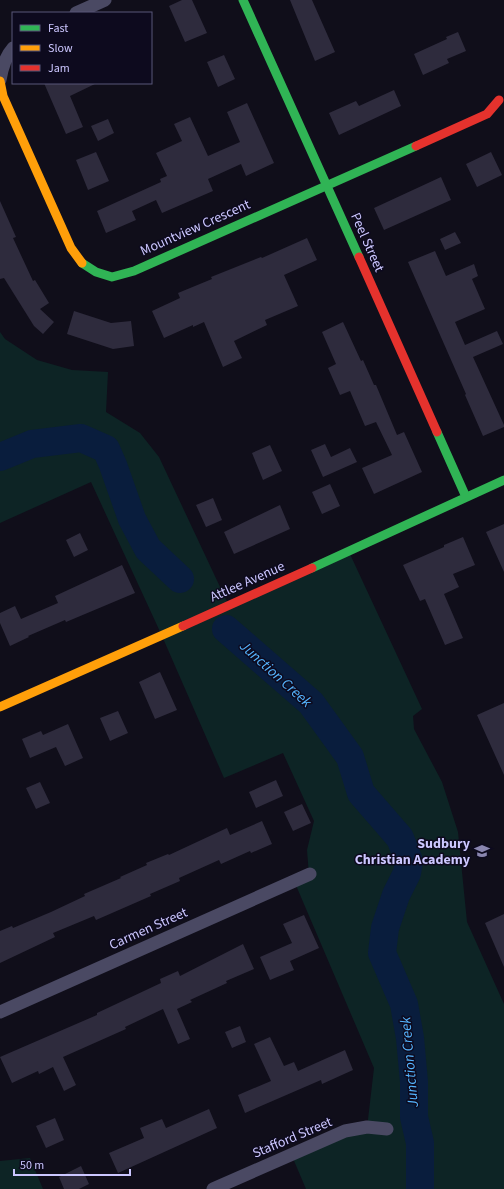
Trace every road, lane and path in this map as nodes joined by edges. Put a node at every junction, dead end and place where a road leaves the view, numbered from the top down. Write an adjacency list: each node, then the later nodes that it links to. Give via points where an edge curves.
1 (105, 0): 3 (street)
2 (244, 0): 7 (street, Peel Street)
3 (78, 12)
4 (12, 49): 5 (street, Mountview Crescent, via 3,66)
5 (0, 81): 7 (street, Mountview Crescent, via 4,96 71,248 82,263 96,272 112,276 134,271)
6 (499, 100): 7 (street, Mountview Crescent, via 487,114)
7 (328, 186): 9 (street, Peel Street)
8 (504, 480): 9 (street, Attlee Avenue)
9 (466, 497): 10 (street, Attlee Avenue)
10 (0, 707)
11 (310, 874): 12 (street, Carmen Street)
12 (0, 1012)
13 (386, 1129): 14 (street, Stafford Street, via 367,1127 345,1131)
14 (213, 1189)

